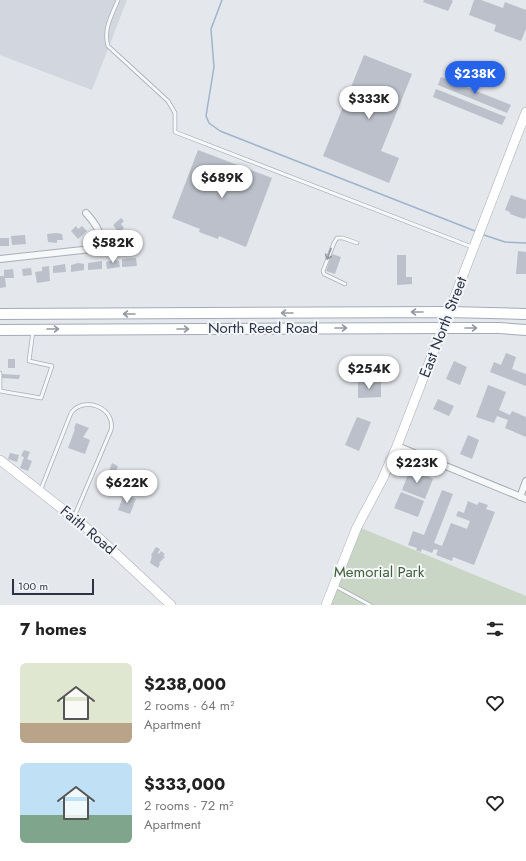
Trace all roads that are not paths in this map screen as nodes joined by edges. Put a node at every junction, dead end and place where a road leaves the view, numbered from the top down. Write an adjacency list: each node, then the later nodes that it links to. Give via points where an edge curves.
1 (118, 0): 5 (lane, via 107,28 108,46 168,101 175,112 175,132)
2 (526, 112): 5 (street, East North Street)
3 (86, 214): 6 (street, via 96,224 107,247)
4 (357, 243): 7 (lane, one-way to 7, via 337,238 323,271 327,277)
5 (474, 248): 8 (street, East North Street)
6 (0, 259)
7 (345, 284)
8 (449, 312): 9 (main road, North Reed Road, one-way to 9); 10 (main road, North Reed Road); 11 (street, East North Street)
9 (0, 314)
10 (526, 314)
11 (443, 328): 13 (main road, North Reed Road, one-way to 11); 14 (main road, North Reed Road, one-way to 14); 16 (street, East North Street)
12 (0, 330): 13 (main road, North Reed Road)
13 (33, 330): 15 (lane, via 29,362 52,366 41,398 0,391)
14 (526, 330)
15 (0, 373)
16 (397, 446): 20 (street); 22 (street, East North Street, via 357,527)
17 (0, 460): 19 (street, Faith Road)
18 (526, 481): 20 (street)
19 (41, 491): 21 (street, Faith Road); 21 (lane, via 75,408 91,405 106,413 111,421 111,430)
20 (523, 498)
21 (74, 517): 23 (street, Faith Road)
22 (333, 585): 24 (street, East North Street); 25 (lane)
23 (171, 605)
24 (326, 605)
25 (370, 605)

